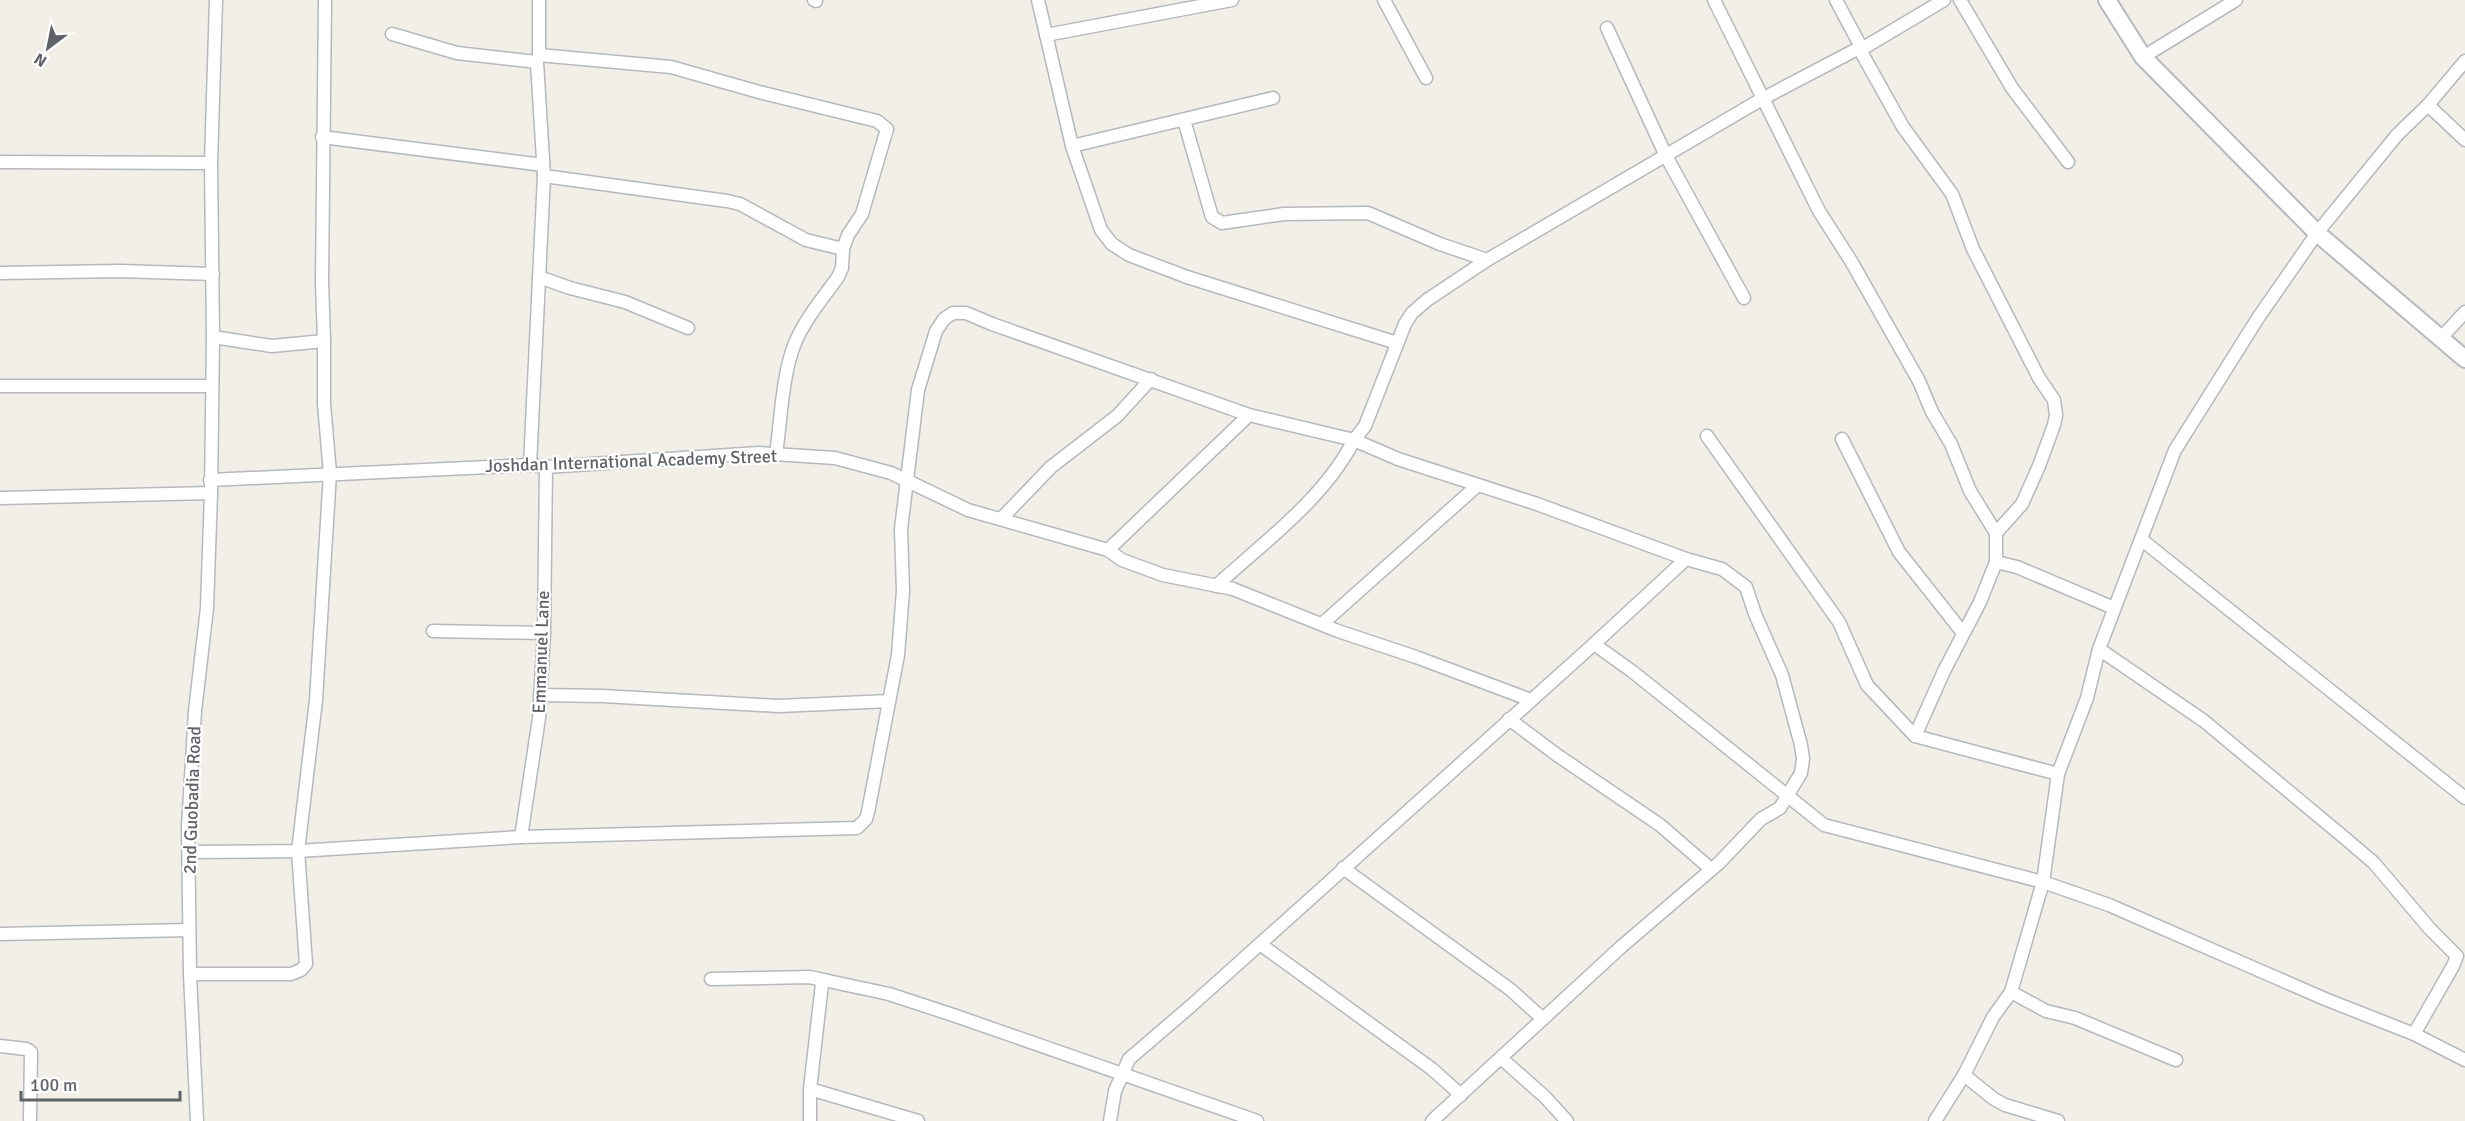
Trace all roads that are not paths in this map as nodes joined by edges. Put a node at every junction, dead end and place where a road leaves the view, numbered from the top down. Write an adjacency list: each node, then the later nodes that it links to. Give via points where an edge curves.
1 (216, 0): 31 (street, 2nd Guobadia Road)
2 (325, 0): 25 (street)
3 (539, 0): 18 (street)
4 (1038, 0): 15 (street)
5 (1232, 0): 15 (street)
6 (1384, 0): 20 (street)
7 (1714, 0): 22 (street)
8 (1836, 0): 16 (street)
9 (1944, 0): 16 (street)
10 (1960, 0): 30 (street, via 2012,88)
11 (2107, 0): 17 (street)
12 (2236, 0): 17 (street)
13 (1607, 28): 28 (street)
14 (392, 34): 18 (street, via 457,53)
15 (1046, 35): 27 (street)
16 (1860, 48): 22 (street); 64 (street, via 1903,127 1952,194 1973,249 2054,400 2054,425 2039,466 2022,504)
17 (2144, 57): 33 (street)
18 (538, 59): 32 (street); 34 (street, via 671,67 883,124 887,129 861,214)
19 (2465, 61): 23 (street)
20 (1426, 78)
21 (1273, 98): 24 (street)
22 (1762, 99): 28 (street); 64 (street, via 1819,211 1919,381 1970,491)
23 (2428, 105): 26 (street); 33 (street, via 2397,135)
24 (1184, 120): 27 (street); 35 (street, via 1212,217 1221,223 1284,214 1368,213)
25 (322, 137): 32 (street); 44 (street)
26 (2465, 140)
27 (1072, 146): 45 (street, via 1101,230 1129,255)
28 (1666, 156): 35 (street); 39 (street)
29 (0, 162): 31 (street)
30 (2068, 162)
31 (211, 164): 37 (street, 2nd Guobadia Road)
32 (543, 170): 34 (street, via 740,204 806,240); 38 (street)
33 (2317, 233): 43 (street); 65 (street, via 2189,424 2161,484)
34 (843, 249): 54 (street, via 838,277 804,325 789,362)
35 (1487, 260): 45 (street, via 1412,313)
36 (0, 273): 37 (street)
37 (213, 274): 42 (street, 2nd Guobadia Road)
38 (538, 277): 41 (street, via 625,302); 55 (street)
39 (1744, 298)
40 (2465, 312): 43 (street)
41 (688, 328)
42 (213, 337): 44 (street, via 272,346); 49 (street, 2nd Guobadia Road)
43 (2442, 337): 46 (street)
44 (324, 341): 57 (street)
45 (1397, 343): 53 (street, via 1365,426)
46 (2465, 359)
47 (1150, 380): 50 (street); 59 (street, via 978,317 953,314 936,331 918,390); 63 (street, via 1117,416 1051,467)
48 (0, 386): 49 (street)
49 (212, 386): 58 (street, 2nd Guobadia Road)
50 (1249, 415): 53 (street); 66 (street)
51 (1707, 436): 81 (street, via 1839,622 1867,685)
52 (1842, 439): 74 (street, via 1899,552)
53 (1354, 440): 60 (street); 69 (street, via 1342,464 1308,500)
54 (776, 454): 56 (street, Joshdan International Academy Street); 59 (street, Joshdan International Academy Street, via 835,458)
55 (530, 465): 56 (street, Joshdan International Academy Street); 57 (street, Joshdan International Academy Street)
56 (546, 467): 73 (street, Emmanuel Lane)
57 (330, 473): 58 (street, Joshdan International Academy Street); 86 (street, via 316,700)
58 (210, 480): 61 (street, 2nd Guobadia Road)
59 (908, 480): 63 (street, Joshdan International Academy Street, via 968,510); 79 (street, via 901,529 903,591 898,656)
60 (1478, 485): 67 (street); 71 (street)
61 (211, 493): 62 (street); 87 (street, 2nd Guobadia Road, via 207,608 195,711)
62 (0, 498)
63 (1001, 519): 66 (street, Joshdan International Academy Street)
64 (1996, 533): 68 (street)
65 (2142, 540): 70 (street); 84 (street)
66 (1108, 550): 69 (street, Joshdan International Academy Street, via 1122,560 1163,576)
67 (1686, 559): 75 (street); 83 (street, via 1722,569 1746,587 1751,597 1782,675 1801,745 1801,773)
68 (1995, 562): 70 (street, via 2017,567); 74 (street)
69 (1216, 586): 71 (street, Joshdan International Academy Street)
70 (2114, 608): 76 (street)
71 (1322, 624): 78 (street, Joshdan International Academy Street)
72 (434, 631): 73 (street)
73 (544, 633): 77 (street, Emmanuel Lane)
74 (1963, 633): 81 (street)
75 (1594, 644): 78 (street); 83 (street)
76 (2099, 649): 82 (street, via 2087,698); 99 (street, via 2204,721 2353,845 2452,949 2457,956 2453,966)
77 (540, 695): 79 (street, via 779,706); 85 (street, Emmanuel Lane)
78 (1531, 700): 80 (street)
79 (889, 701): 85 (street, via 868,812 857,828)
80 (1509, 718): 88 (street); 89 (street, via 1660,825)
81 (1915, 736): 82 (street)
82 (2058, 774): 90 (street)
83 (1786, 796): 89 (street, via 1780,808 1761,819); 90 (street, via 1824,825)
84 (2465, 798)
85 (521, 837): 86 (street)
86 (298, 851): 87 (street); 94 (street, via 307,955 301,970 291,974)
87 (189, 852): 91 (street, 2nd Guobadia Road)
88 (1343, 868): 93 (street); 98 (street, via 1511,990)
89 (1711, 869): 98 (street)
90 (2043, 882): 97 (street); 99 (street, via 2109,905)
91 (189, 930): 92 (street); 94 (street, 2nd Guobadia Road)
92 (0, 934)
93 (1260, 944): 104 (street, via 1137,1051); 107 (street, via 1432,1069)
94 (190, 974): 109 (street, 2nd Guobadia Road)
95 (711, 979): 96 (street)
96 (819, 979): 104 (street, via 889,994); 106 (street, via 822,984)
97 (2011, 992): 102 (street, via 2036,1007 2075,1018); 105 (street)
98 (1543, 1020): 101 (street)
99 (2414, 1034): 103 (street)
100 (0, 1046): 108 (street, via 31,1052)
101 (1501, 1058): 107 (street); 115 (street)
102 (2176, 1060)
103 (2465, 1060)
104 (1121, 1073): 112 (street); 113 (street)
105 (1964, 1075): 116 (street); 117 (street, via 2000,1102)
106 (810, 1089): 110 (street); 111 (street)
107 (1461, 1095): 114 (street)
108 (30, 1119)
109 (197, 1121)
110 (810, 1121)
111 (918, 1121)
112 (1110, 1121)
113 (1257, 1121)
114 (1432, 1121)
115 (1567, 1121)
116 (1935, 1121)
117 (2058, 1121)

